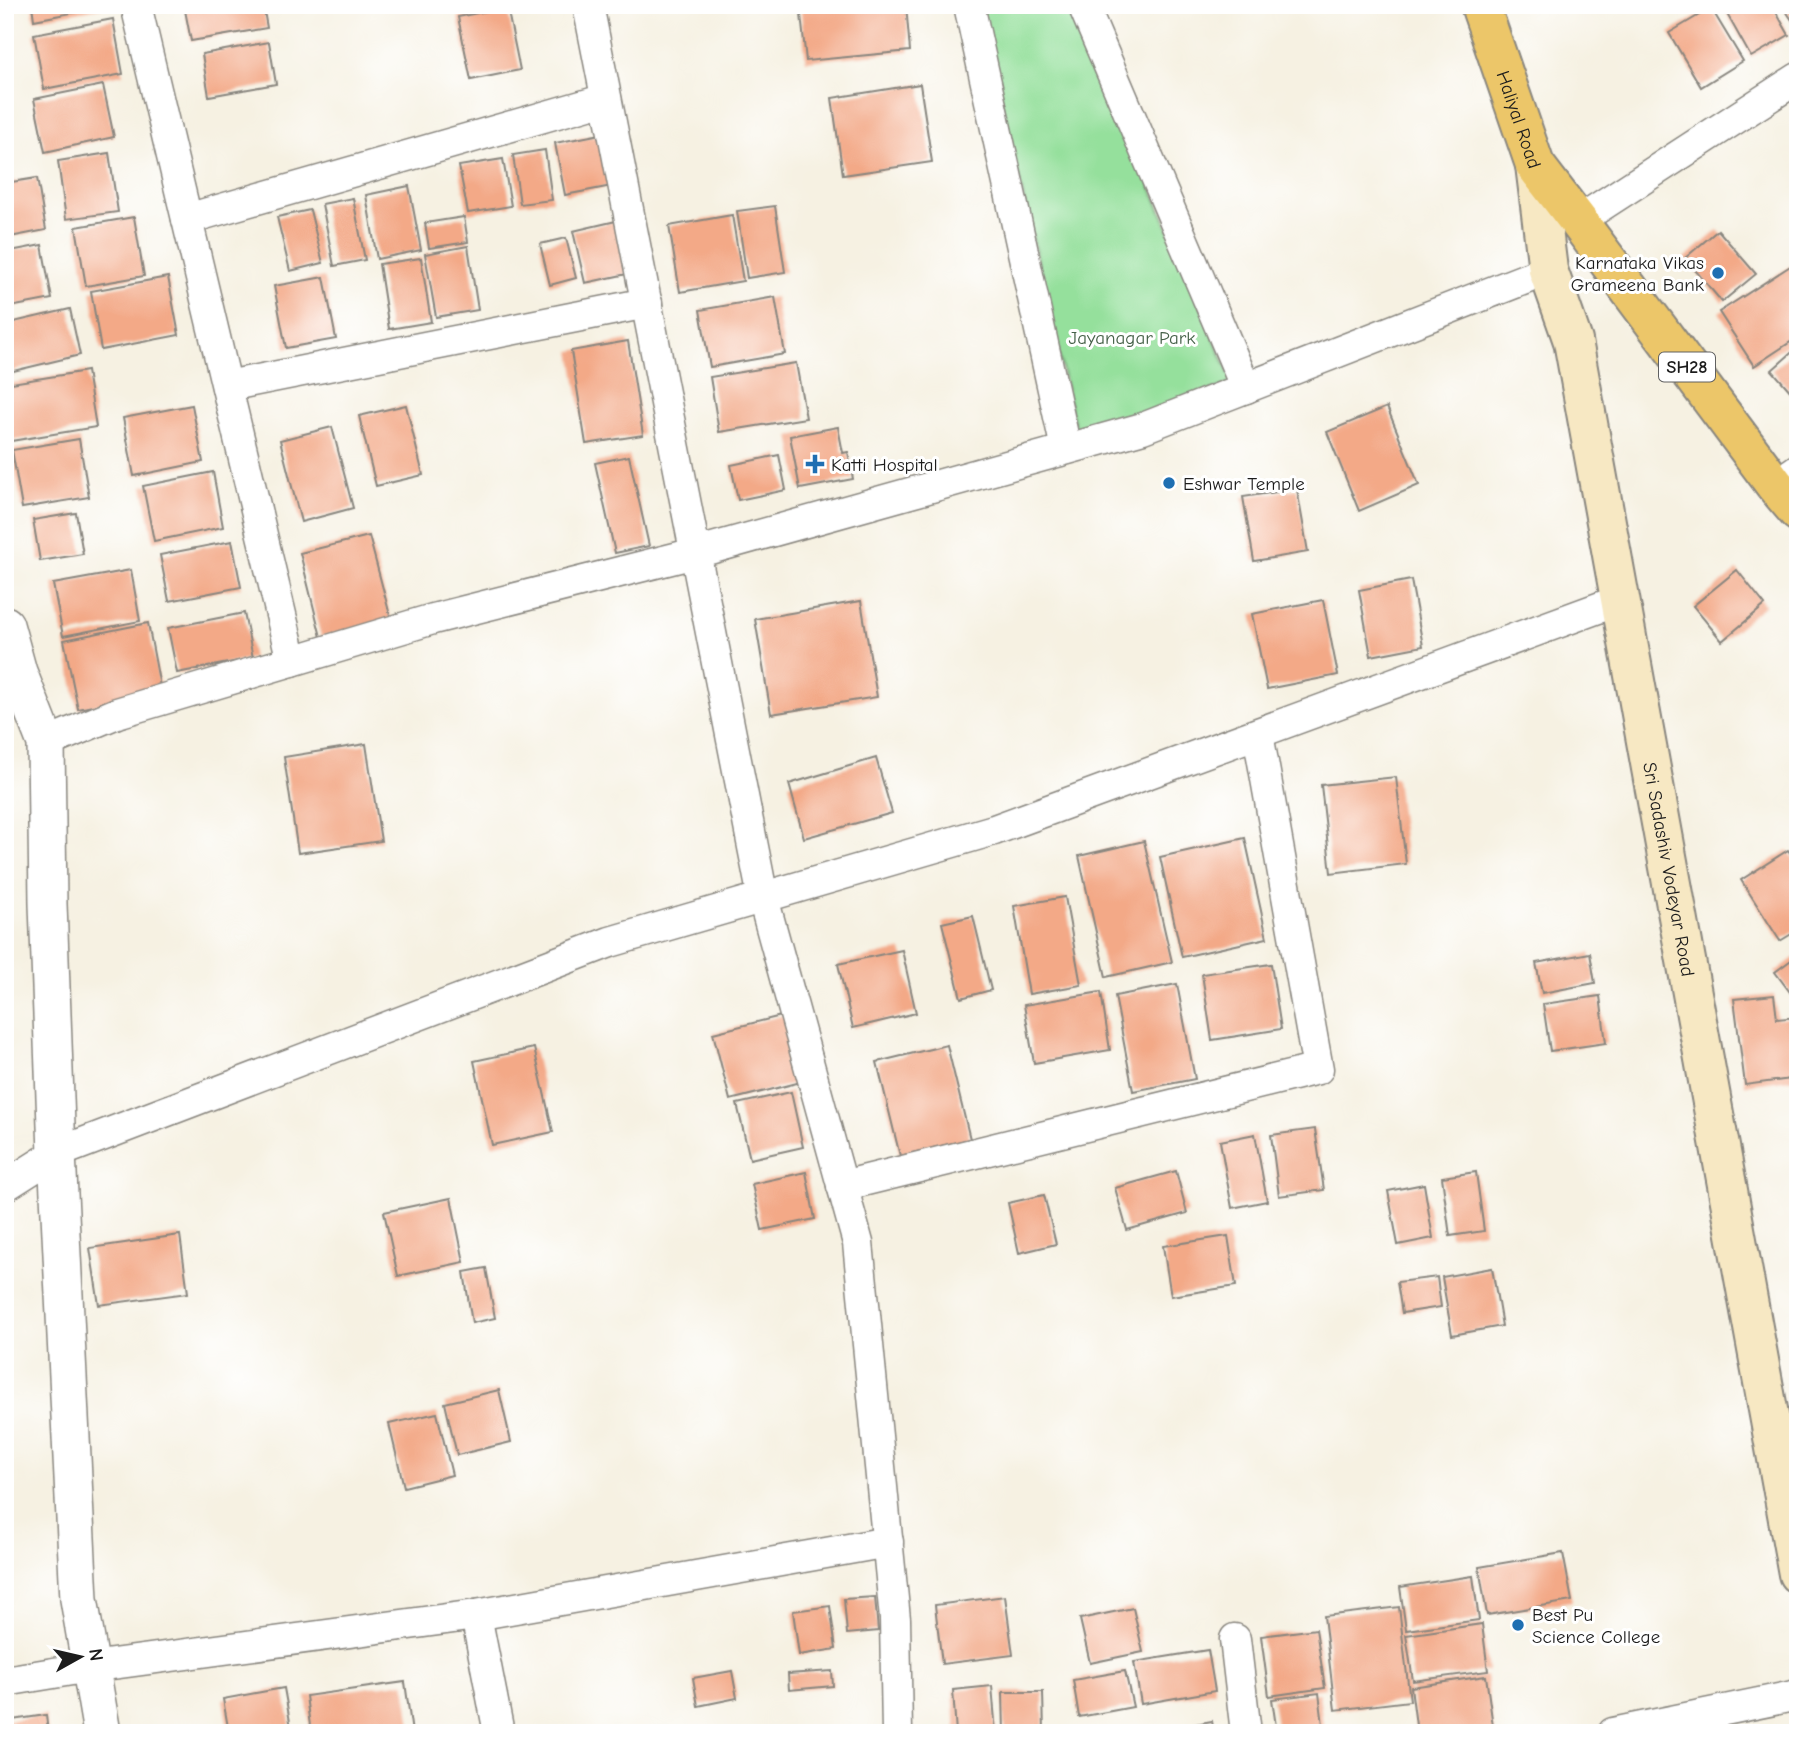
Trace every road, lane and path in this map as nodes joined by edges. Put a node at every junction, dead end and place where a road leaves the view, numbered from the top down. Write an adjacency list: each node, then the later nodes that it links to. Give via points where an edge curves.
1 (136, 5): 9 (street)
2 (588, 5): 7 (street)
3 (969, 5): 15 (street)
4 (1083, 5): 14 (street)
5 (1480, 5): 8 (main road, Haliyal Road / SH28)
6 (1798, 78): 10 (street)
7 (606, 99): 9 (street); 12 (street)
8 (1535, 165): 10 (main road, Haliyal Road / SH28); 11 (main road, Sri Sadashiv Vodeyar Road)
9 (187, 219): 13 (street)
10 (1578, 221): 16 (main road, SH28)
11 (1548, 270): 14 (street); 18 (main road, Sri Sadashiv Vodeyar Road, via 1573,341)
12 (647, 303): 13 (street); 17 (street)
13 (226, 386): 20 (street)
14 (1246, 388): 15 (street, via 1143,428)
15 (1066, 449): 17 (street)
16 (1790, 489)
17 (695, 553): 20 (street); 23 (street)
18 (1620, 600): 21 (street); 27 (main road, Sri Sadashiv Vodeyar Road)
19 (8, 645): 22 (street)
20 (292, 660): 22 (street, via 117,713)
21 (1258, 734): 23 (street, via 994,830); 26 (street, via 1318,1069)
22 (46, 743): 24 (street)
23 (763, 898): 24 (street, via 610,942); 26 (street)
24 (57, 1153): 25 (street); 32 (street, via 79,1599)
25 (5, 1186)
26 (842, 1186): 28 (street, via 858,1243)
27 (1790, 1483): 29 (main road, Sri Sadashiv Vodeyar Road)
28 (888, 1542): 30 (street); 37 (street)
29 (1798, 1574)
30 (476, 1615): 32 (street); 36 (street)
31 (1235, 1639): 38 (street)
32 (90, 1667): 33 (street); 35 (street)
33 (5, 1681)
34 (1798, 1695): 39 (street)
35 (102, 1733)
36 (499, 1733)
37 (897, 1733)
38 (1246, 1733)
39 (1613, 1733)

